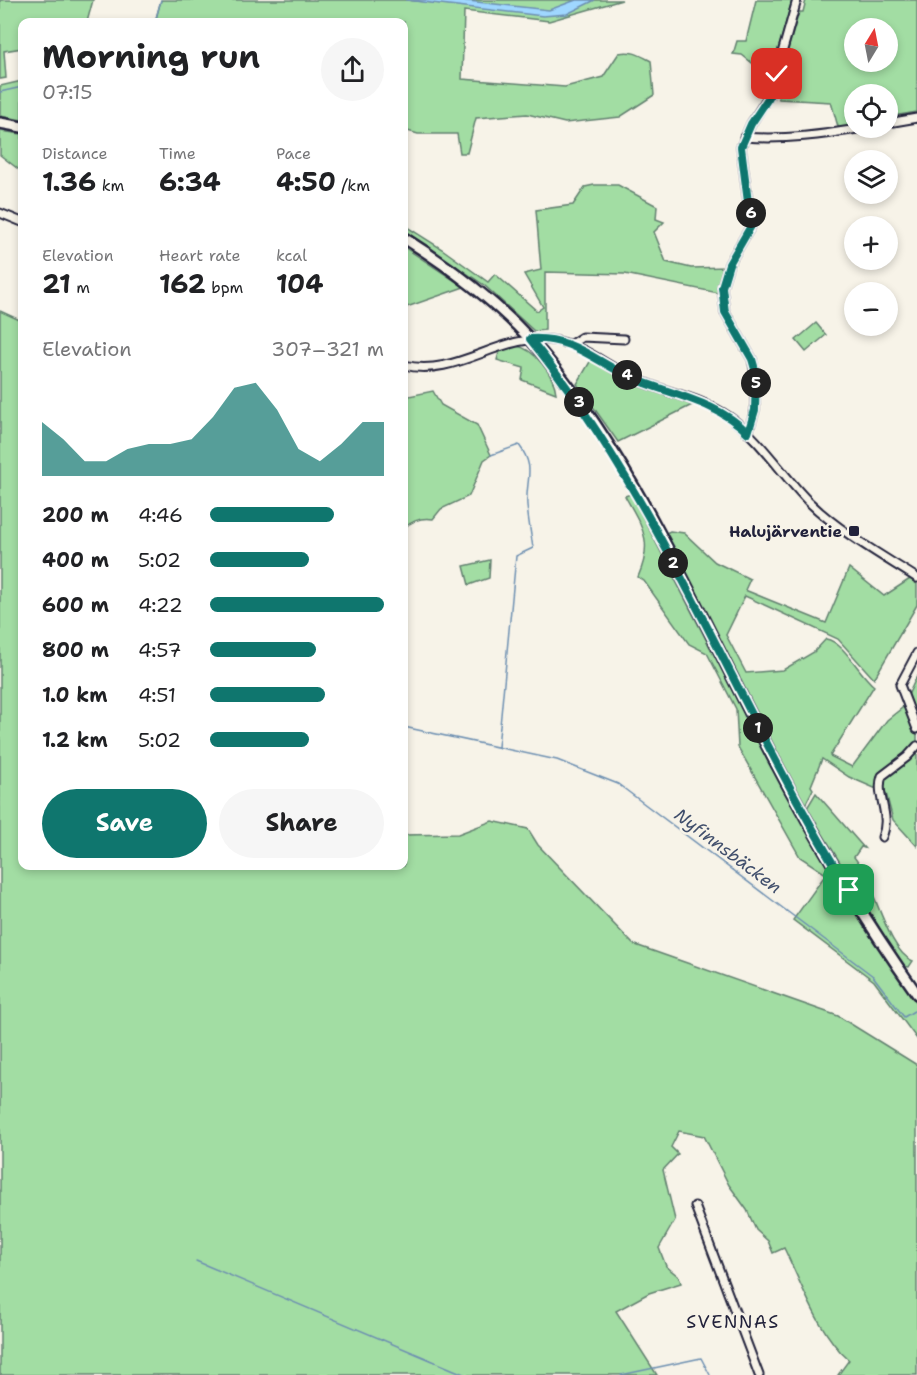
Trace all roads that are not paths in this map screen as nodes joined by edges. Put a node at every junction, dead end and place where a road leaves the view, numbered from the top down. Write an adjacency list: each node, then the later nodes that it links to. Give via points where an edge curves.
1 (797, 0): 7 (street, via 771,92)
2 (917, 118): 3 (street)
3 (898, 121)
4 (0, 123): 5 (main road)
5 (18, 126)
6 (844, 131): 7 (street, via 777,140)
7 (744, 137): 15 (street, via 741,156 751,226 729,264 722,295 725,312 756,373 755,410)
8 (0, 213): 9 (street)
9 (18, 220)
10 (408, 241): 11 (main road, via 465,279)
11 (530, 339): 13 (street); 14 (street, via 436,368); 21 (main road, via 569,387 629,481 802,813)
12 (624, 339): 13 (street, via 582,337)
13 (571, 344): 15 (street, via 630,377 712,407)
14 (408, 365)
15 (748, 433): 16 (street, via 819,511)
16 (917, 578)
17 (917, 653): 18 (street, via 900,685)
18 (917, 729)
19 (917, 746): 20 (street, via 908,757 884,772 880,781 886,827)
20 (882, 837)
21 (917, 994)
22 (695, 1206): 23 (street)
23 (759, 1375)

